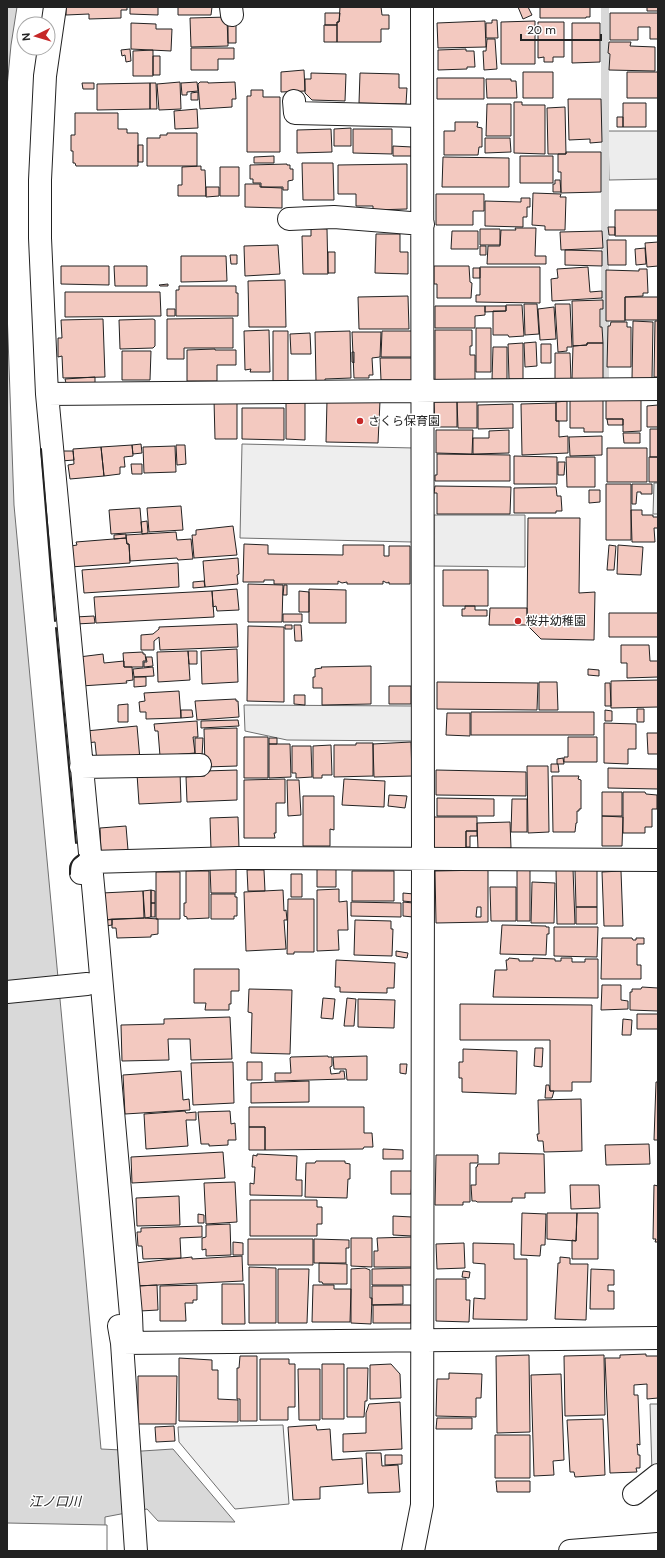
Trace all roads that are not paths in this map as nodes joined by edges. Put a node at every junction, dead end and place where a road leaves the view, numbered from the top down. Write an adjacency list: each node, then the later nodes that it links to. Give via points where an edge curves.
1 (55, 7): 9 (street, via 45,76 40,180)
2 (422, 7): 4 (street)
3 (294, 101): 4 (street, via 295,113)
4 (422, 116): 6 (street)
5 (289, 219): 6 (street, via 334,218)
6 (422, 224): 8 (street)
7 (658, 389): 8 (street)
8 (423, 390): 9 (street); 12 (street)
9 (46, 394): 11 (street)
10 (200, 765): 11 (street)
11 (81, 767): 14 (street)
12 (423, 859): 13 (street); 14 (street, via 238,858); 18 (street)
13 (658, 860)
14 (90, 862): 15 (street, via 82,870 79,893); 19 (street, via 131,1315)
15 (78, 986): 16 (street); 19 (street, via 116,1305)
16 (7, 992)
17 (658, 1338): 18 (street)
18 (422, 1340): 19 (street); 24 (street, via 422,1505)
19 (127, 1343): 23 (street, via 128,1446)
20 (658, 1475): 21 (street)
21 (634, 1494)
22 (658, 1544): 25 (street)
23 (136, 1551)
24 (413, 1551)
25 (570, 1551)

